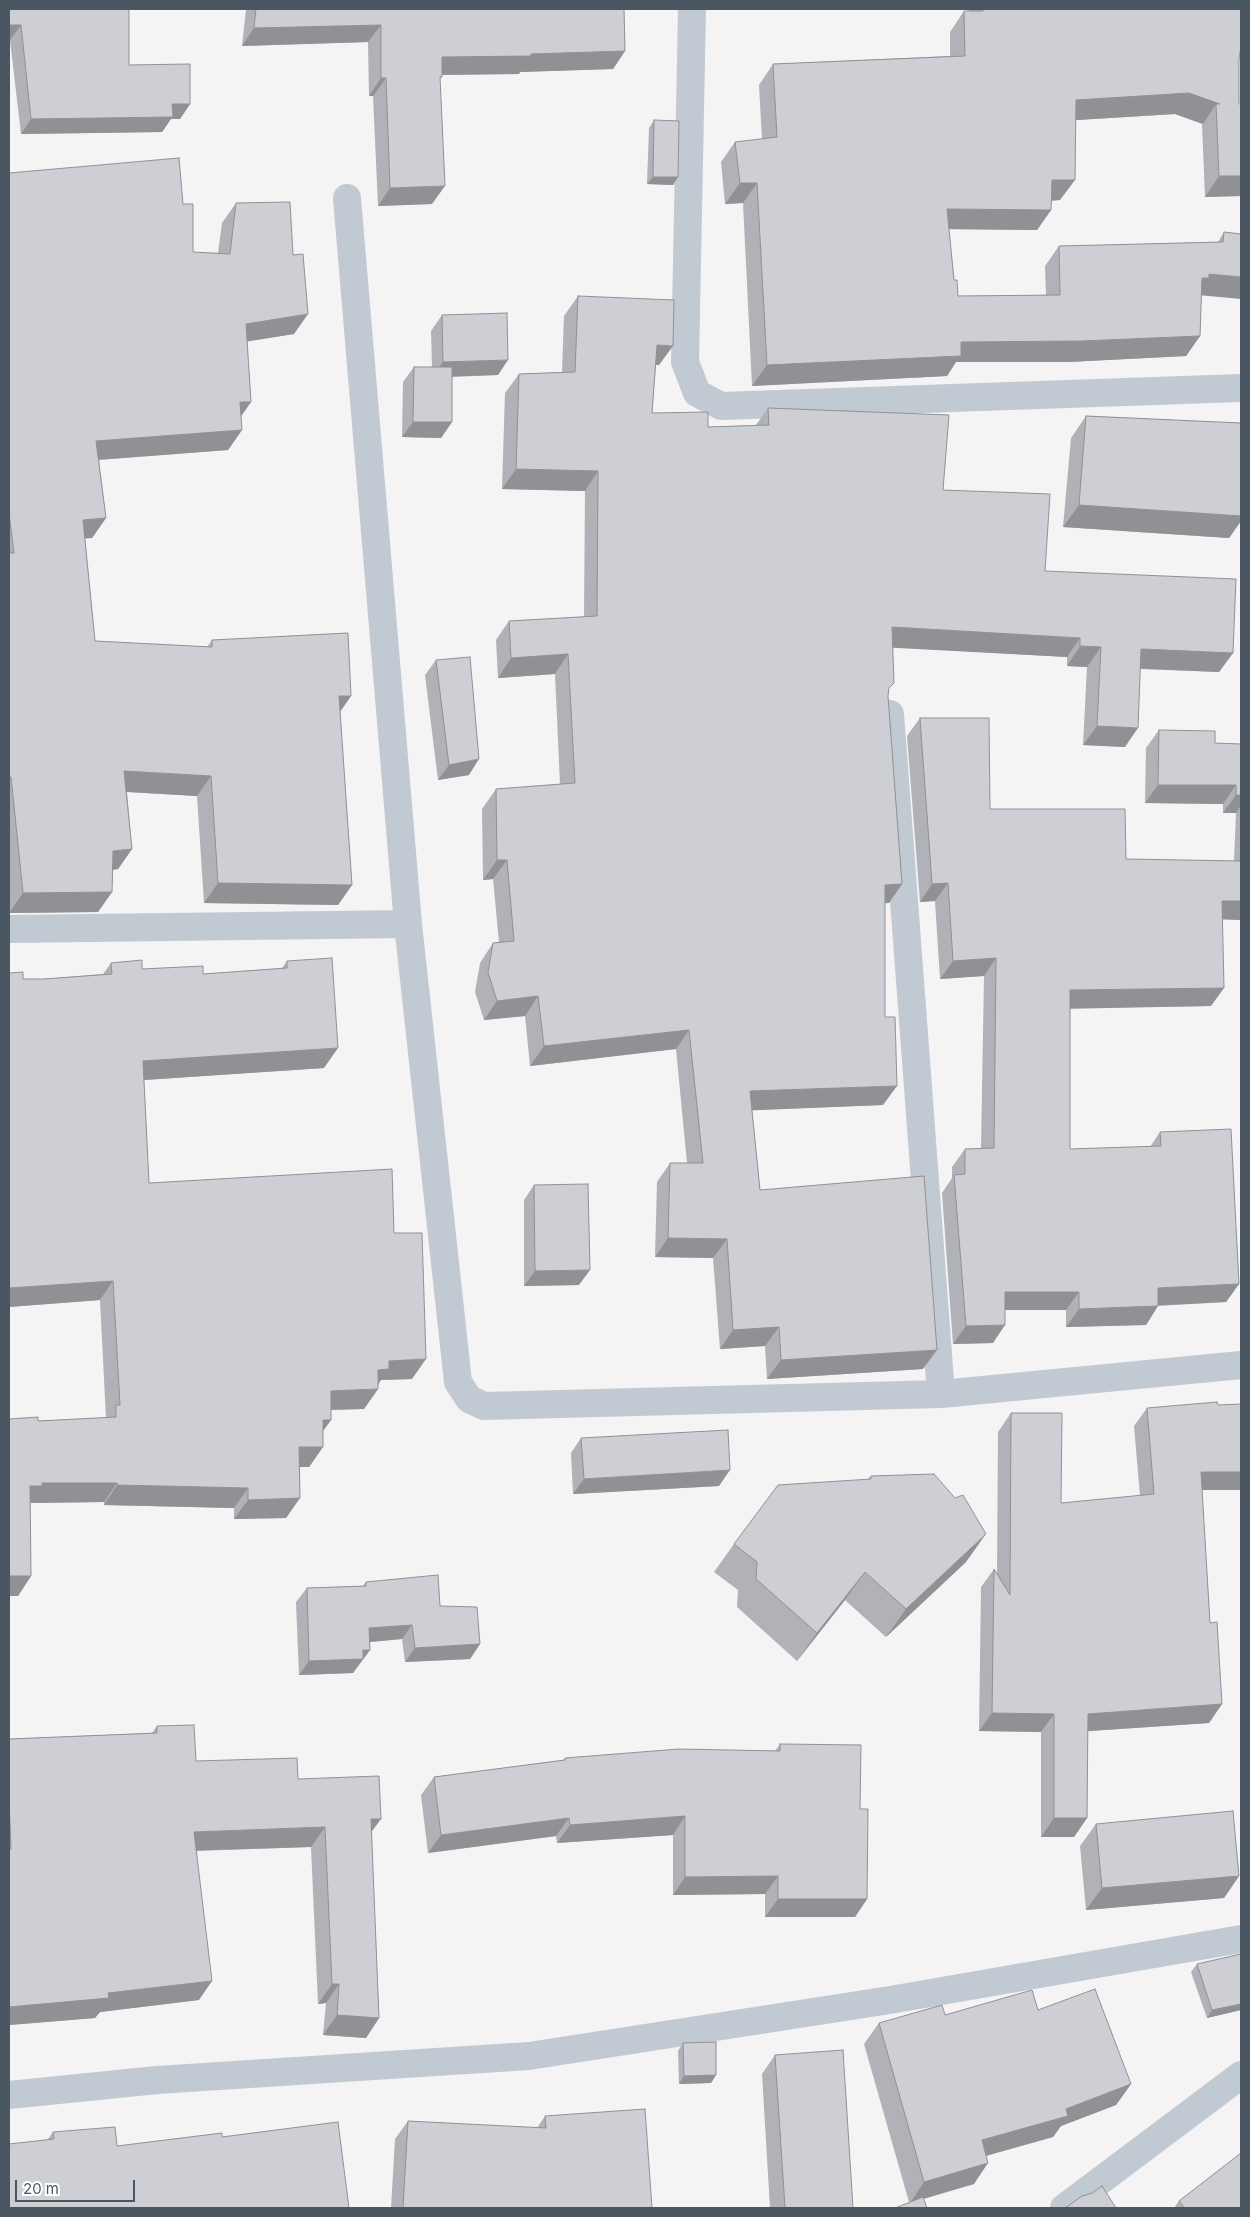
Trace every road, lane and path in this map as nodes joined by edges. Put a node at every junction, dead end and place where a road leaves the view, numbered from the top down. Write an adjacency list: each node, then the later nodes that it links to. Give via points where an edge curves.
1 (692, 9): 3 (street, via 685,362 697,393 721,406)
2 (347, 198): 5 (street)
3 (1241, 388)
4 (890, 714): 8 (street)
5 (408, 924): 6 (street); 8 (street, via 458,1382 469,1399 484,1406)
6 (9, 929)
7 (1241, 1365): 8 (street)
8 (941, 1394)
9 (1241, 1939): 11 (street, via 880,2001 528,2056 157,2080)
10 (1241, 2076): 12 (street)
11 (9, 2095)
12 (1064, 2208)

